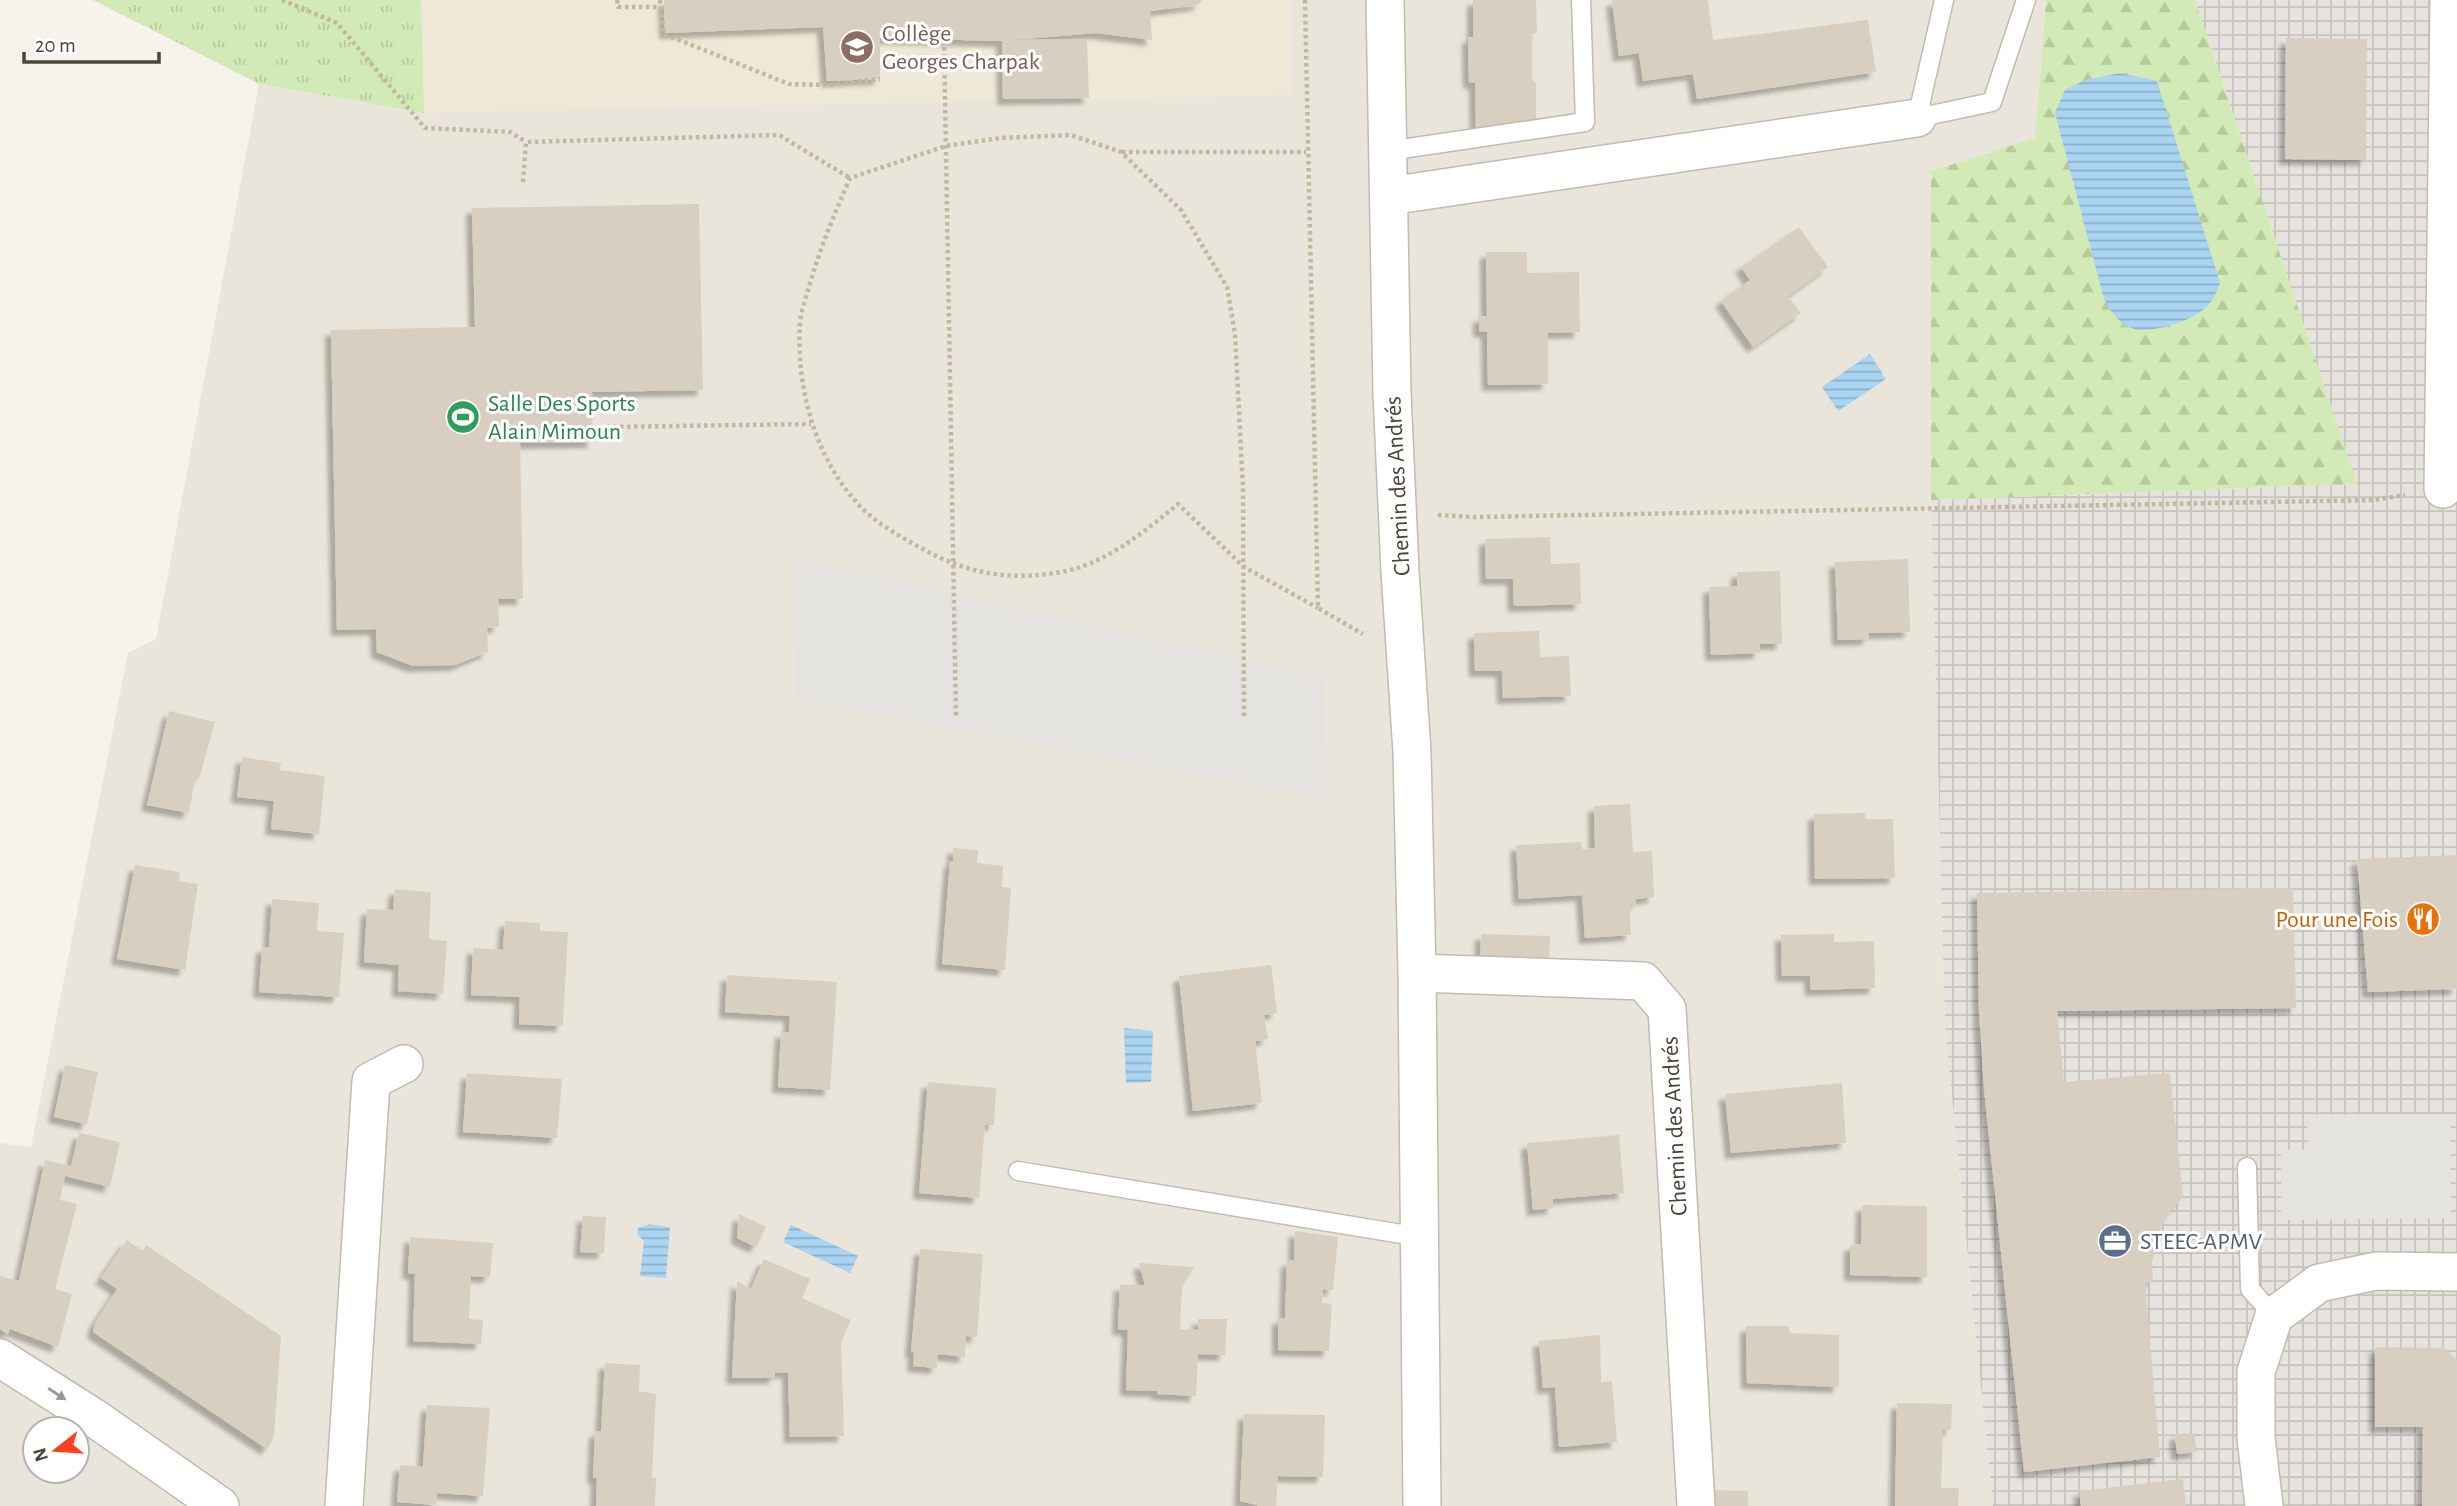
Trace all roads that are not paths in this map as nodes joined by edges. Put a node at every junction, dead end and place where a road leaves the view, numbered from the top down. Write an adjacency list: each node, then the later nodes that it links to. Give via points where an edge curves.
1 (1385, 0): 7 (street, Chemin des Andrés)
2 (1581, 0): 7 (lane, via 1585,122)
3 (1944, 0): 6 (lane)
4 (2026, 0): 6 (lane, via 1992,102)
5 (2449, 0): 9 (street)
6 (1917, 118): 8 (street)
7 (1388, 150): 8 (street, Chemin des Andrés)
8 (1389, 196): 11 (street, Chemin des Andrés, via 1392,393 1412,752)
9 (2452, 263): 10 (street)
10 (2443, 489)
11 (1417, 972): 15 (street, Chemin des Andrés); 22 (street, Chemin des Andrés, via 1643,981 1667,1009)
12 (404, 1064): 20 (street, via 372,1081)
13 (2247, 1167): 17 (lane, via 2250,1289)
14 (1018, 1171): 15 (lane)
15 (1420, 1237): 21 (street, Chemin des Andrés)
16 (2457, 1272): 17 (street, via 2376,1271 2319,1283)
17 (2274, 1316): 23 (street, via 2256,1372 2256,1438)
18 (0, 1358): 19 (street, one-way to 19)
19 (220, 1506)
20 (344, 1506)
21 (1422, 1506)
22 (1696, 1506)
23 (2264, 1506)

